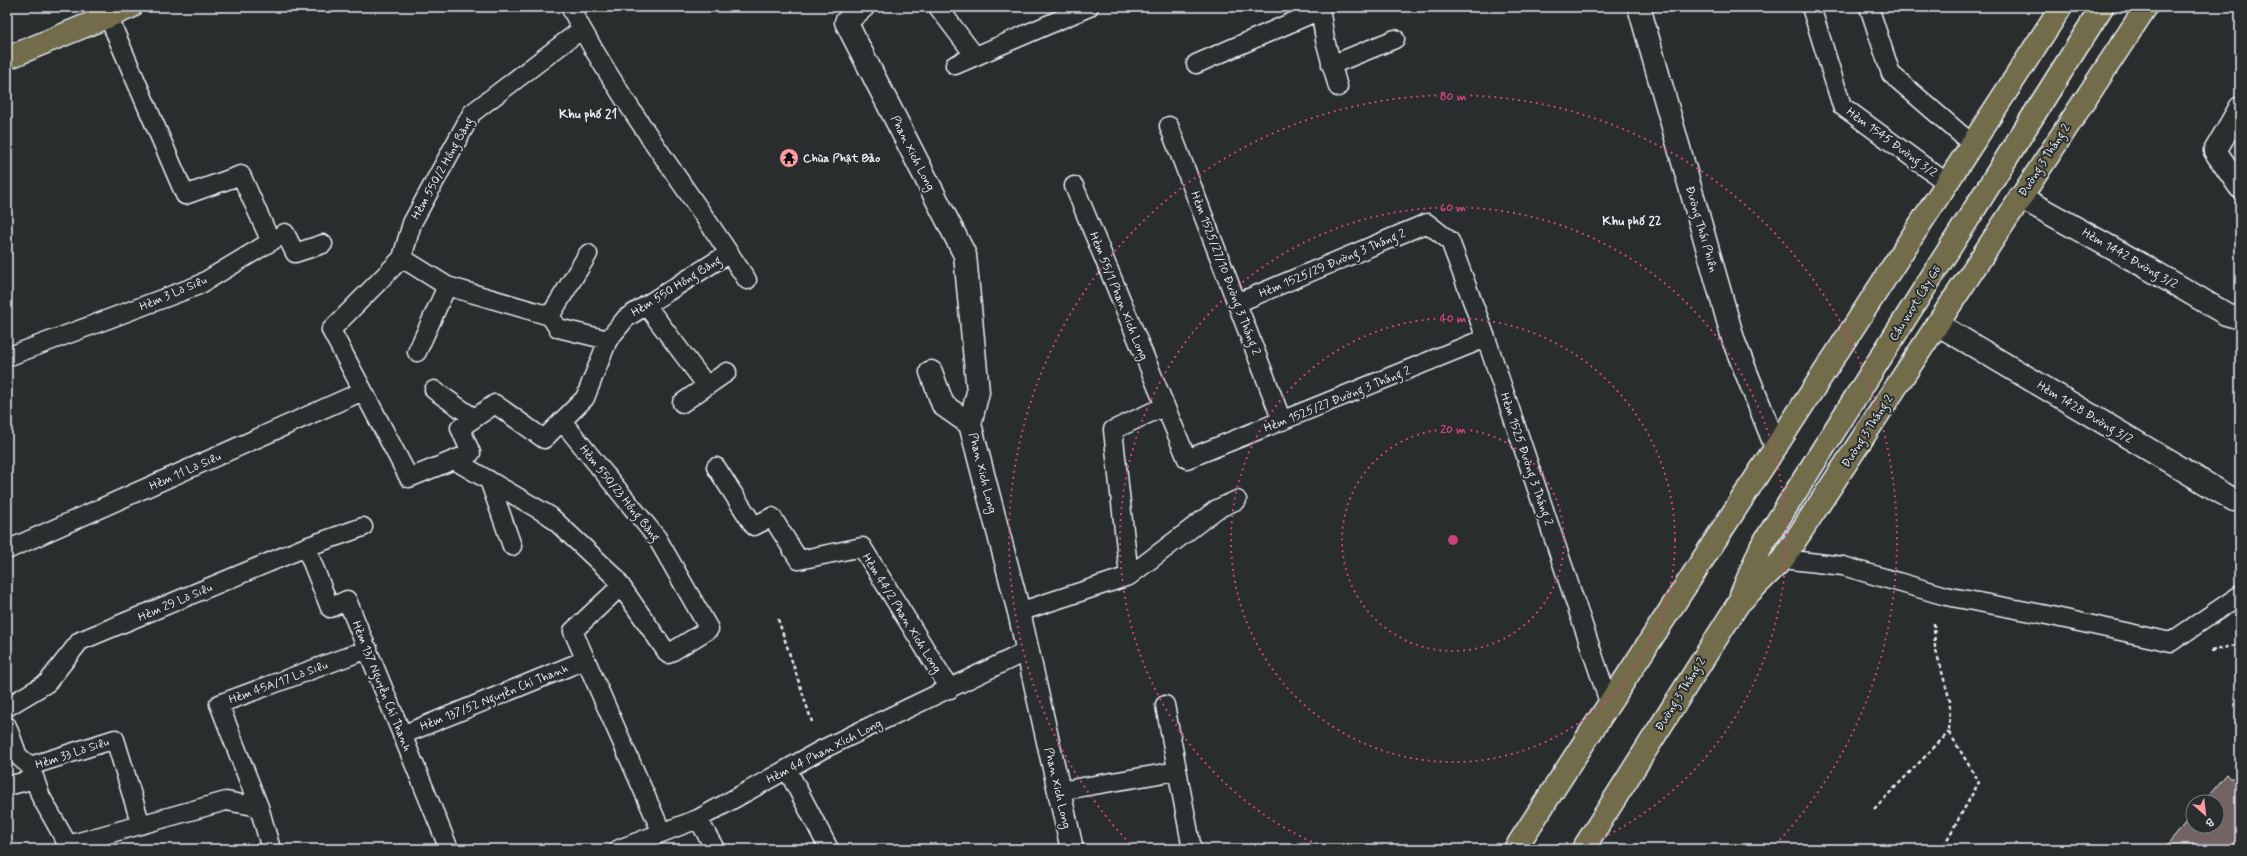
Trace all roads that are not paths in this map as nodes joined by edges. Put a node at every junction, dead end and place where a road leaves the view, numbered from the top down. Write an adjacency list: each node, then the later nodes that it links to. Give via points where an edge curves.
1 (131, 7): 14 (main road)
2 (570, 7): 15 (lane, Hẻm 550 Hồng Bàng)
3 (864, 7): 57 (street, Phan Xich Long, via 846,22 965,255 978,392)
4 (938, 7): 17 (lane)
5 (1089, 7): 13 (lane)
6 (1639, 7): 58 (street, Đường Thái Phiên, via 1734,342)
7 (1811, 7): 26 (lane, Hẻm 1545 Đường 3/2, via 1842,106)
8 (1869, 7): 25 (lane, via 1891,74)
9 (2061, 7): 25 (main road)
10 (2102, 7): 73 (main road, Cầu vượt Cây Gõ, via 1761,548)
11 (2146, 7): 29 (main road, Đường 3 Tháng 2)
12 (1320, 9): 19 (lane); 21 (lane)
13 (1051, 14): 17 (lane)
14 (108, 16): 18 (main road); 31 (lane, via 185,195 241,175)
15 (582, 29): 33 (lane, Hẻm 550 Hồng Bàng, via 629,105); 35 (lane, Hẻm 550/2 Hồng Bàng, via 472,113 412,223)
16 (1394, 39): 21 (lane)
17 (975, 56): 20 (lane)
18 (7, 58)
19 (1196, 64)
20 (955, 65)
21 (1331, 65): 22 (lane)
22 (1338, 87)
23 (2240, 108): 28 (street, via 2215,151)
24 (1169, 126): 38 (lane, Hẻm 1525/27/10 Đường 3 Tháng 2)
25 (1972, 144): 26 (main road)
26 (1947, 183): 58 (main road)
27 (1074, 186): 53 (lane, Hẻm 55/1 Phan Xích Long)
28 (2240, 187)
29 (2020, 197): 41 (street, Hẻm 1442 Đường 3/2, via 2146,266 2226,314); 42 (main road, Đường 3 Tháng 2)
30 (1427, 223): 38 (lane, Hẻm 1525/29 Đường 3 Tháng 2); 43 (lane, Hẻm 1525 Đường 3 Tháng 2, via 1450,240)
31 (271, 242): 32 (lane, Hẻm 3 Lò Siêu, via 285,233 295,253); 46 (lane, Hẻm 3 Lò Siêu, via 199,285)
32 (323, 244)
33 (729, 253): 36 (lane); 39 (lane, Hẻm 550 Hồng Bàng)
34 (588, 254): 40 (lane)
35 (402, 258): 37 (lane); 51 (lane, Hẻm 550/2 Hồng Bàng, via 331,330)
36 (747, 280)
37 (447, 286): 40 (lane); 45 (lane)
38 (1237, 303): 56 (lane, Hẻm 1525/27/10 Đường 3 Tháng 2)
39 (646, 305): 44 (lane, Hẻm 550 Hồng Bàng, via 626,318); 49 (lane)
40 (550, 316): 44 (lane, via 558,328)
41 (2240, 318)
42 (1937, 324): 64 (street, Hẻm 1428 Đường 3/2); 69 (main road, Đường 3 Tháng 2)
43 (1486, 338): 56 (lane, Hẻm 1525/27 Đường 3 Tháng 2); 80 (lane, Hẻm 1525 Đường 3 Tháng 2)
44 (608, 340): 55 (lane, Hẻm 550 Hồng Bàng, via 585,398)
45 (417, 352)
46 (7, 357)
47 (727, 372): 49 (lane)
48 (931, 372): 57 (street, via 943,405)
49 (707, 386): 52 (lane)
50 (434, 390): 54 (lane)
51 (363, 391): 59 (lane, Hẻm 550 Hồng Bàng, via 410,478); 68 (lane, Hẻm 11 Lò Siêu)
52 (682, 404)
53 (1165, 406): 60 (lane, Hẻm 55/1 Phan Xích Long); 70 (lane, via 1113,430)
54 (474, 418): 55 (lane, Hẻm 550 Hồng Bàng, via 495,404 544,439); 59 (lane, Hẻm 550 Hồng Bàng, via 460,428 471,452)
55 (562, 421): 71 (lane, Hẻm 550/23 Hồng Bàng, via 658,538 710,629 668,654)
56 (1282, 421): 60 (lane, Hẻm 1525/27 Đường 3 Tháng 2)
57 (970, 424): 74 (street, Phan Xich Long)
58 (1776, 447): 80 (main road)
59 (454, 460): 62 (lane)
60 (1187, 460)
61 (716, 467): 78 (lane, Hẻm 44/2 Phan Xích Long, via 754,526 772,517 799,560 862,547)
62 (489, 480): 66 (lane); 71 (lane, via 550,516 614,576)
63 (1236, 500): 70 (lane, via 1217,509)
64 (2234, 500)
65 (363, 527): 67 (lane, Hẻm 29 Lò Siêu)
66 (512, 546)
67 (306, 548): 75 (lane, Hẻm 137 Nguyễn Chí Thanh, via 330,608 347,600); 81 (lane, Hẻm 29 Lò Siêu, via 80,641 47,683)
68 (7, 550)
69 (1783, 559): 72 (lane, via 1844,566 1933,592 2171,642); 73 (main road, Đường 3 Tháng 2)
70 (1129, 576): 74 (lane)
71 (621, 586): 77 (lane, via 573,631)
72 (2240, 595)
73 (1738, 604): 101 (main road, Đường 3 Tháng 2)
74 (1019, 612): 76 (street, Phan Xich Long)
75 (368, 649): 83 (lane, Hẻm 137 Nguyễn Chí Thanh); 89 (lane, Hẻm 45A/17 Lò Siêu, via 220,704)
76 (1028, 651): 78 (lane, Hẻm 44 Phan Xích Long); 88 (street, Phan Xich Long)
77 (585, 660): 83 (lane, Hẻm 137/52 Nguyễn Chí Thanh); 92 (lane)
78 (950, 689): 84 (lane, Hẻm 44 Phan Xích Long)
79 (1165, 705): 85 (lane)
80 (1610, 705): 100 (main road)
81 (7, 707)
82 (7, 726): 86 (lane, via 18,756)
83 (402, 735): 94 (lane, Hẻm 137 Nguyễn Chí Thanh)
84 (787, 769): 90 (lane, Hẻm 44 Phan Xích Long); 97 (lane)
85 (1177, 771): 88 (lane); 99 (lane)
86 (33, 772): 87 (lane); 91 (lane, Hẻm 33 Lò Siêu, via 41,797 68,845); 91 (lane, Hẻm 33 Lò Siêu, via 115,739)
87 (7, 786)
88 (1059, 791): 98 (street, Phan Xich Long)
89 (259, 807): 91 (lane, Hẻm 33 Lò Siêu, via 226,800); 93 (lane, Hẻm 45A/17 Lò Siêu)
90 (698, 819): 92 (lane, Hẻm 44 Phan Xích Long); 96 (lane)
91 (141, 825)
92 (662, 833): 95 (lane, Hẻm 44 Phan Xích Long)
93 (271, 849)
94 (449, 849)
95 (619, 849)
96 (715, 849)
97 (829, 849)
98 (1072, 849)
99 (1192, 849)
100 (1515, 849)
101 (1583, 849)

